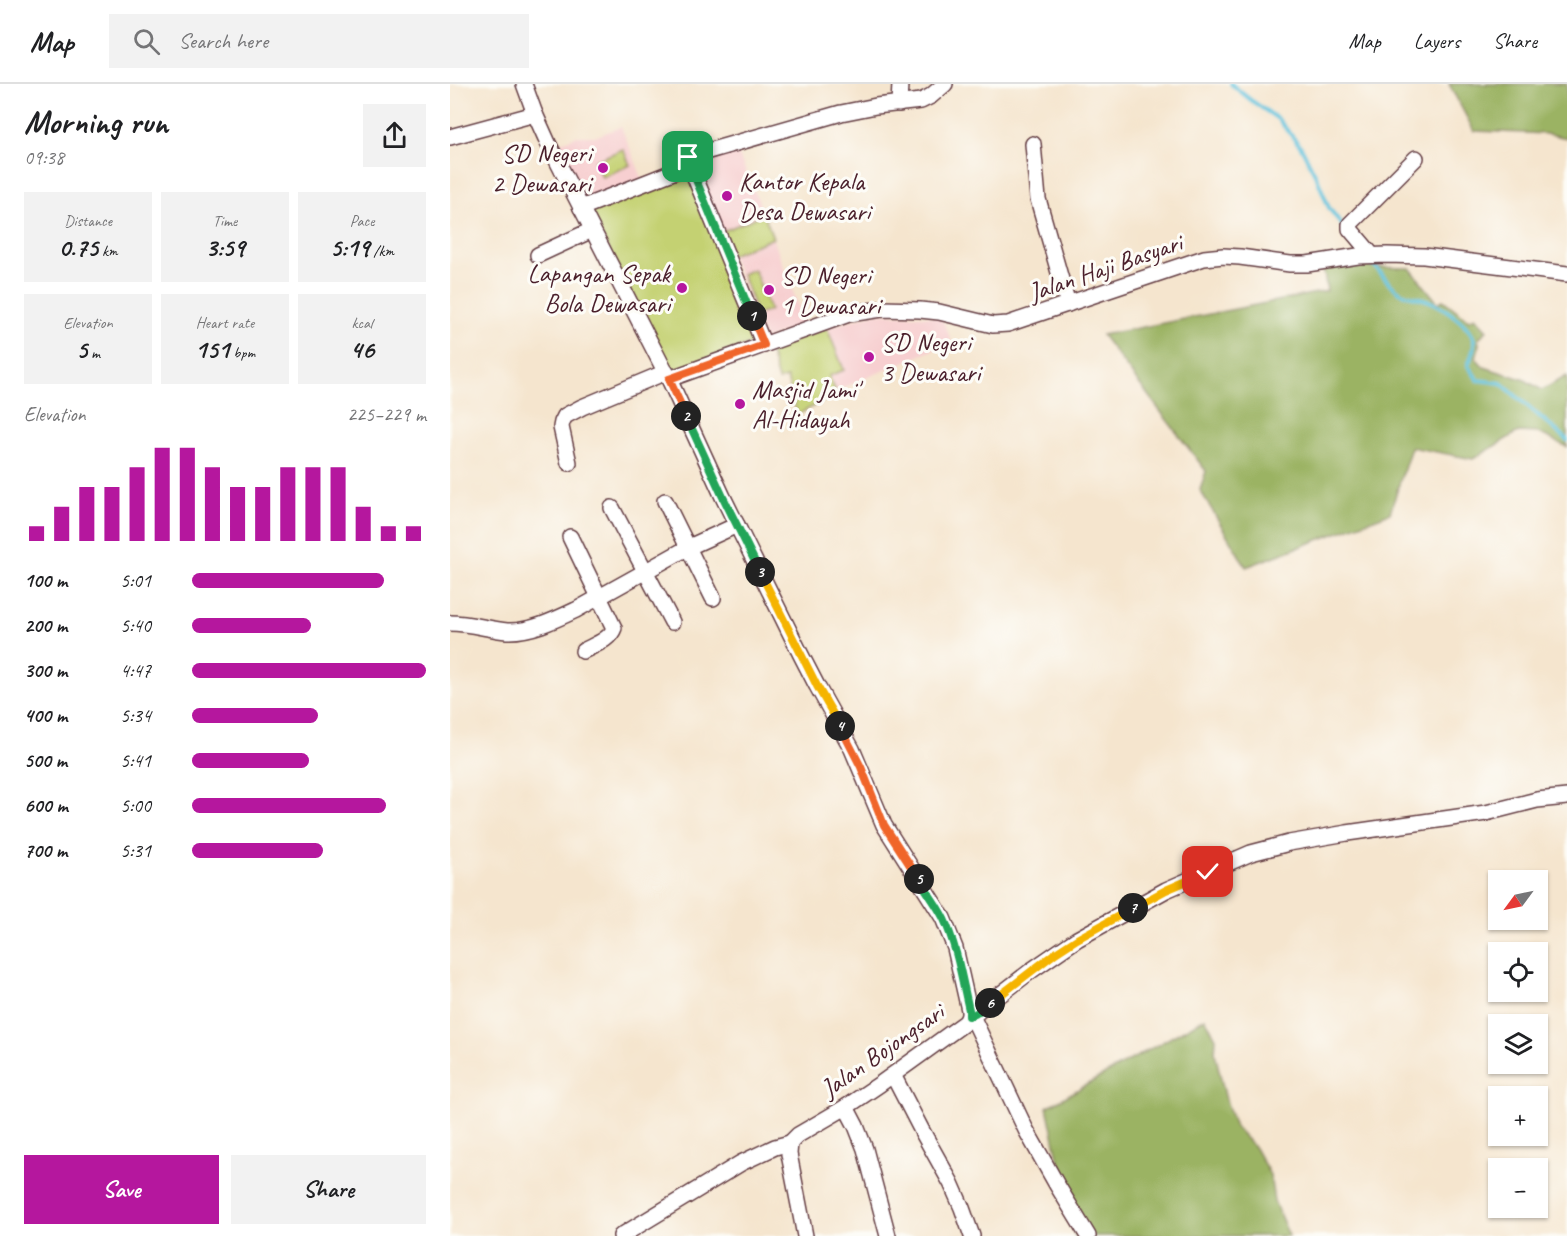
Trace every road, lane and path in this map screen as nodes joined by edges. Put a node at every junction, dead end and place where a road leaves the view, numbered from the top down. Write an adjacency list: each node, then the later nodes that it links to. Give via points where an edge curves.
1 (524, 84): 5 (street, Jalan Bojongsari)
2 (900, 84): 4 (street)
3 (945, 84): 4 (street, via 926,99)
4 (899, 104): 8 (street, via 841,113)
5 (535, 114): 6 (street); 10 (street, Jalan Bojongsari)
6 (450, 136)
7 (1033, 144): 15 (street, via 1038,199)
8 (687, 158): 10 (street, via 680,161 678,170); 16 (street)
9 (1416, 158): 13 (street, via 1349,225)
10 (581, 208): 11 (street, Jalan Bojongsari)
11 (592, 230): 12 (street); 17 (street, Jalan Bojongsari)
12 (538, 255)
13 (1365, 256): 14 (street, Jalan Haji Basyari, via 1424,256); 15 (street, Jalan Haji Basyari, via 1307,264 1223,256 1204,258)
14 (1567, 274)
15 (1068, 304): 16 (street, Jalan Haji Basyari, via 999,325 920,310 882,309 840,316)
16 (764, 345): 17 (street, Jalan Haji Basyari)
17 (668, 376): 18 (street, Jalan Haji Basyari, via 565,416 561,427); 21 (street, Jalan Bojongsari)
18 (569, 463)
19 (665, 501): 23 (street)
20 (612, 508): 24 (street)
21 (737, 525): 23 (street); 31 (street, Jalan Bojongsari, via 852,748 884,825 943,918 955,948)
22 (570, 537): 25 (street)
23 (689, 547): 24 (street); 26 (street)
24 (646, 571): 25 (street); 27 (street)
25 (600, 597): 28 (street, via 556,619 521,630); 29 (street, via 614,632)
26 (713, 598)
27 (672, 622)
28 (450, 623)
29 (583, 651)
30 (1567, 797): 31 (street, via 1251,853 1166,890 1087,933)
31 (970, 1016): 32 (street, Jalan Bojongsari); 39 (street, via 1026,1130)
32 (893, 1075): 33 (street, Jalan Bojongsari); 38 (street, via 951,1183)
33 (846, 1107): 34 (street, Jalan Bojongsari); 37 (street, via 865,1149)
34 (790, 1143): 35 (street, Jalan Bojongsari, via 741,1163); 36 (street)
35 (621, 1236)
36 (805, 1236)
37 (888, 1236)
38 (972, 1236)
39 (1088, 1236)

